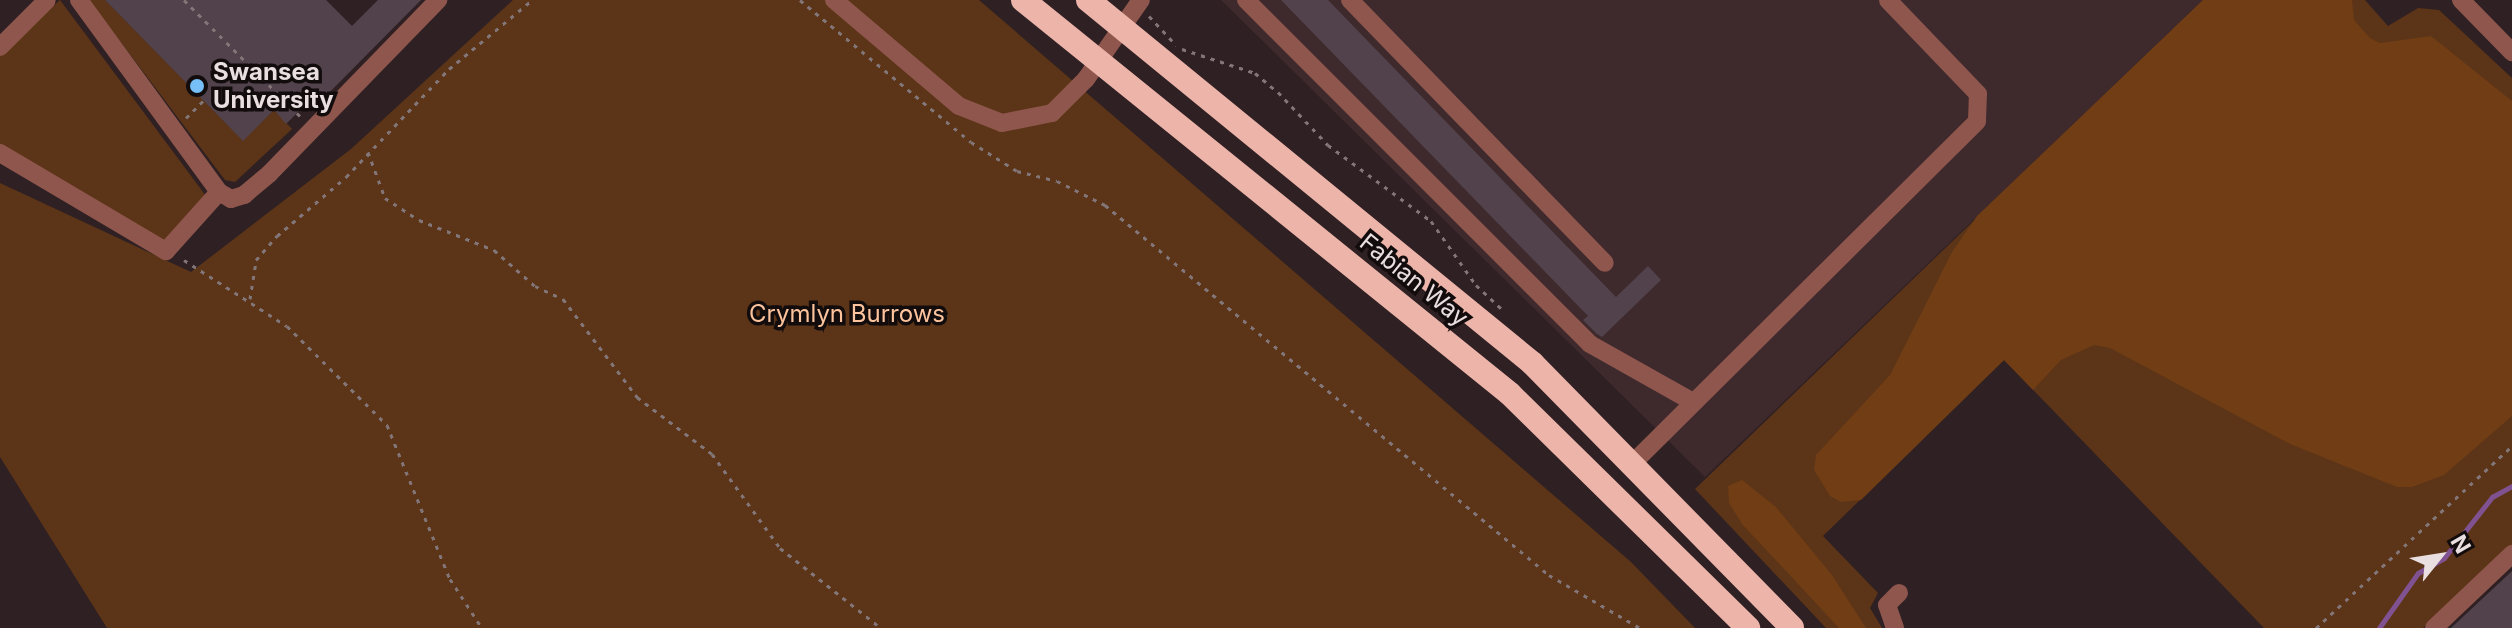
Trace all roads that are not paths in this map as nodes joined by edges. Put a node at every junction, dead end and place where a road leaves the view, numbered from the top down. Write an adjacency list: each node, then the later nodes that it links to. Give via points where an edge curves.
1 (47, 0): 13 (street)
2 (79, 0): 17 (street)
3 (834, 0): 15 (street, via 959,106 1002,123 1026,123 1052,113 1086,79)
4 (1023, 0): 15 (highway, Fabian Way)
5 (1088, 0): 12 (highway, Fabian Way)
6 (1246, 0): 19 (street, via 1590,344)
7 (1350, 0): 18 (street)
8 (1888, 0): 19 (street, via 1978,94 1977,121)
9 (2461, 0): 14 (street)
10 (436, 2): 17 (street, via 244,195 231,199)
11 (1139, 3): 12 (street)
12 (1120, 26): 15 (street); 20 (highway, Fabian Way, via 1532,363)
13 (0, 47)
14 (2512, 52)
15 (1096, 58): 23 (highway, Fabian Way, via 1510,394)
16 (0, 153): 17 (street, via 166,251)
17 (219, 192)
18 (1605, 263)
19 (1693, 402): 20 (street)
20 (1632, 464): 24 (highway, Fabian Way)
21 (2512, 554): 26 (street)
22 (1899, 593): 25 (street, via 1887,605)
23 (1748, 628)
24 (1792, 628)
25 (1895, 628)
26 (2434, 628)

